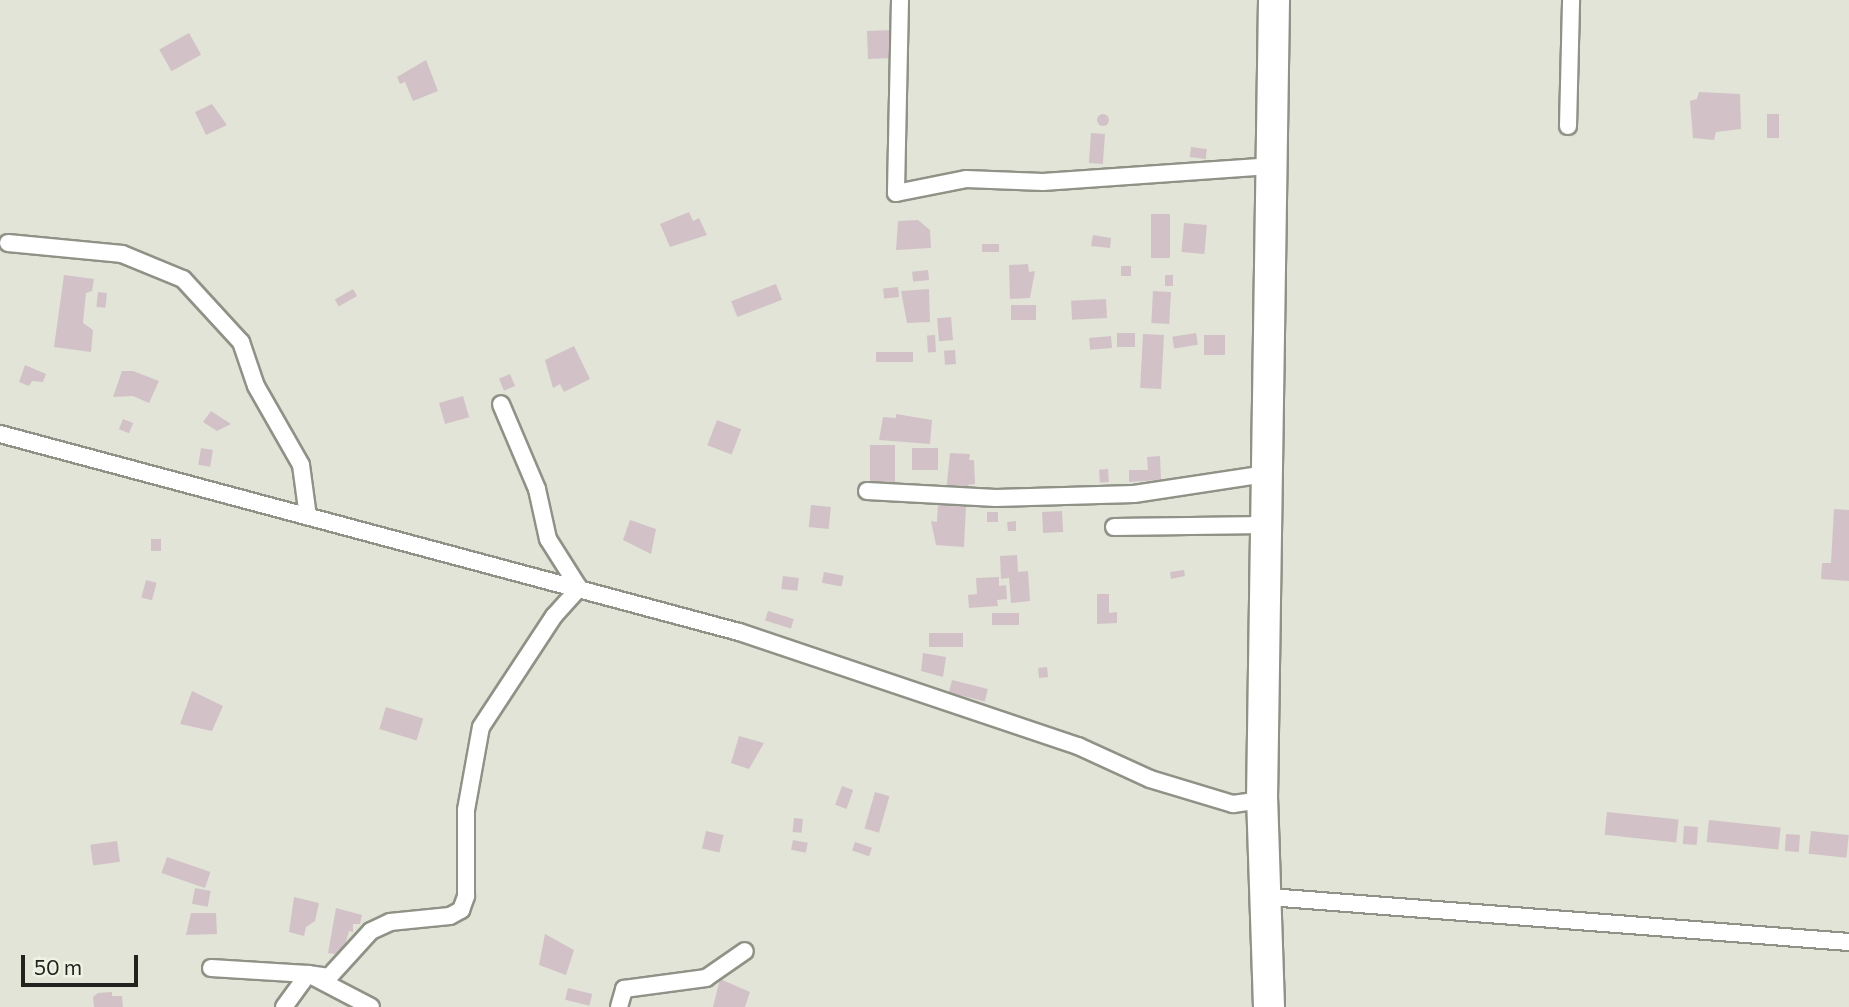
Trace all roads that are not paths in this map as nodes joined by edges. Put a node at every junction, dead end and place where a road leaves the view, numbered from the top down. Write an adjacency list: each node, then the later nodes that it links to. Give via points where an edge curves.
1 (900, 0): 5 (street, via 896,193 941,181 1043,182)
2 (1274, 0): 5 (highway)
3 (1571, 0): 4 (street)
4 (1568, 126)
5 (1273, 166): 9 (highway)
6 (8, 243): 11 (street, via 122,254 183,279 241,342 256,386 300,465)
7 (501, 404): 14 (street, via 537,489 548,539)
8 (0, 435): 11 (street)
9 (1266, 474): 10 (street, via 1134,494 996,498); 12 (highway)
10 (867, 491)
11 (308, 517): 14 (street)
12 (1266, 525): 13 (street); 15 (highway)
13 (1114, 527)
14 (579, 588): 15 (street, via 739,632 955,704 1078,747 1150,779 1233,804); 20 (street, via 554,616 481,727 466,810 466,896 461,910 450,916 390,922 371,931 329,977)
15 (1262, 800): 16 (highway)
16 (1269, 897): 17 (street); 24 (highway)
17 (1849, 942)
18 (745, 951): 23 (street, via 706,978 624,989)
19 (211, 968): 20 (street)
20 (308, 974): 21 (street); 22 (street)
21 (284, 1007)
22 (370, 1007)
23 (619, 1007)
24 (1269, 1007)

